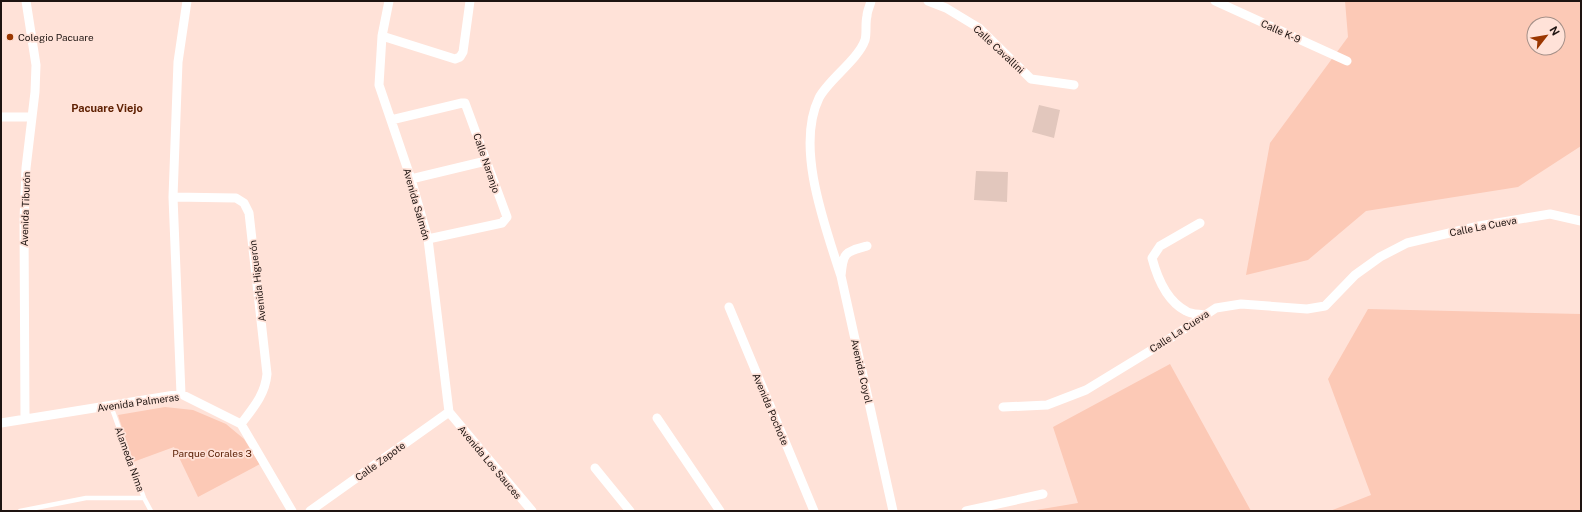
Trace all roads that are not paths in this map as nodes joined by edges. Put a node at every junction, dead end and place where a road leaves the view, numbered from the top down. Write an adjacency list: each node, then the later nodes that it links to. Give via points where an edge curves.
1 (26, 1): 12 (street, Avenida Tiburón, via 36,66)
2 (186, 1): 16 (street, via 178,62)
3 (389, 1): 8 (street, Avenida Salmón)
4 (470, 1): 8 (street, via 463,52 455,59)
5 (871, 1): 21 (street, via 865,40 820,96 811,118 809,149 822,214)
6 (928, 1): 10 (street, Calle Cavallini, via 946,8 979,28 1031,80)
7 (1215, 1): 9 (street, Calle K-9)
8 (382, 36): 13 (street, Avenida Salmón, via 379,86)
9 (1347, 61)
10 (1074, 85)
11 (1, 117): 12 (street)
12 (32, 117): 29 (street, Avenida Tiburón, via 26,168 24,220)
13 (391, 120): 14 (street, Calle Naranjo, via 465,104); 15 (street, Avenida Salmón)
14 (486, 161): 15 (street); 19 (street, Calle Naranjo, via 506,217 505,221)
15 (411, 179): 19 (street, Avenida Salmón)
16 (173, 197): 24 (street); 31 (street, Avenida Higuerón, via 236,198 244,204 249,213 268,374 261,397)
17 (1581, 221): 23 (street, Calle La Cueva, via 1550,214 1479,226 1407,243 1380,257 1355,275 1325,306 1307,309 1241,304 1216,308)
18 (1200, 224): 23 (street, via 1160,246 1152,258 1156,273 1169,296 1186,312)
19 (428, 239): 27 (street, Avenida Salmón)
20 (867, 246): 21 (street, Avenida Coyol, via 848,251 842,259)
21 (841, 276): 43 (street, Avenida Coyol)
22 (728, 307): 42 (street, Avenida Pochote)
23 (1204, 315): 26 (street, Calle La Cueva, via 1086,390 1047,405)
24 (181, 394): 25 (street, Avenida Palmeras); 31 (street, Avenida Palmeras)
25 (111, 406): 29 (street, Avenida Palmeras); 34 (lane, Alameda Nima)
26 (1003, 407)
27 (448, 412): 38 (street, Calle Zapote); 39 (street, Avenida Los Sauces)
28 (657, 418): 41 (street)
29 (25, 419): 30 (street, Avenida Palmeras)
30 (1, 423)
31 (241, 424): 37 (street)
32 (596, 468): 40 (street)
33 (1043, 494): 44 (street)
34 (144, 498): 35 (lane, via 86,498); 36 (lane, Alameda Nima)
35 (20, 511)
36 (151, 511)
37 (292, 511)
38 (310, 511)
39 (532, 511)
40 (630, 511)
41 (720, 511)
42 (814, 511)
43 (893, 511)
44 (966, 511)

